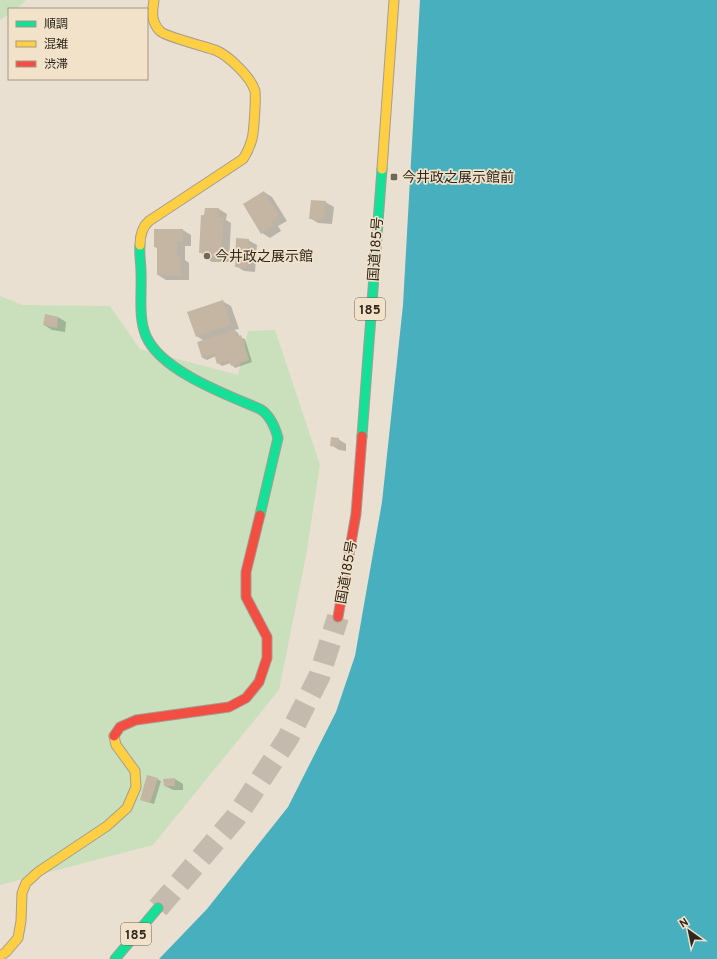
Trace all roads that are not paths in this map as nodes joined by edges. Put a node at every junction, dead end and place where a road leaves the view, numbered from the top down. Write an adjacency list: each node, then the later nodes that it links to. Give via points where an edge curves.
1 (154, 0): 5 (main road, via 154,23 161,33 217,51 240,68 255,92 252,138 243,159 153,218 145,226 140,246 142,315 146,337 157,353 189,377 260,409 266,413 276,430 278,438 273,465 246,572 246,597 267,637 266,658 259,682 246,698 230,706 136,720 120,727 114,736 116,745 135,771 136,787 127,808 107,826 38,872 26,883 22,892 18,938)
2 (394, 0): 3 (main road, 国道185号 / 185, via 356,514)
3 (338, 617)
4 (158, 908): 6 (main road, 185)
5 (0, 956)
6 (115, 959)

